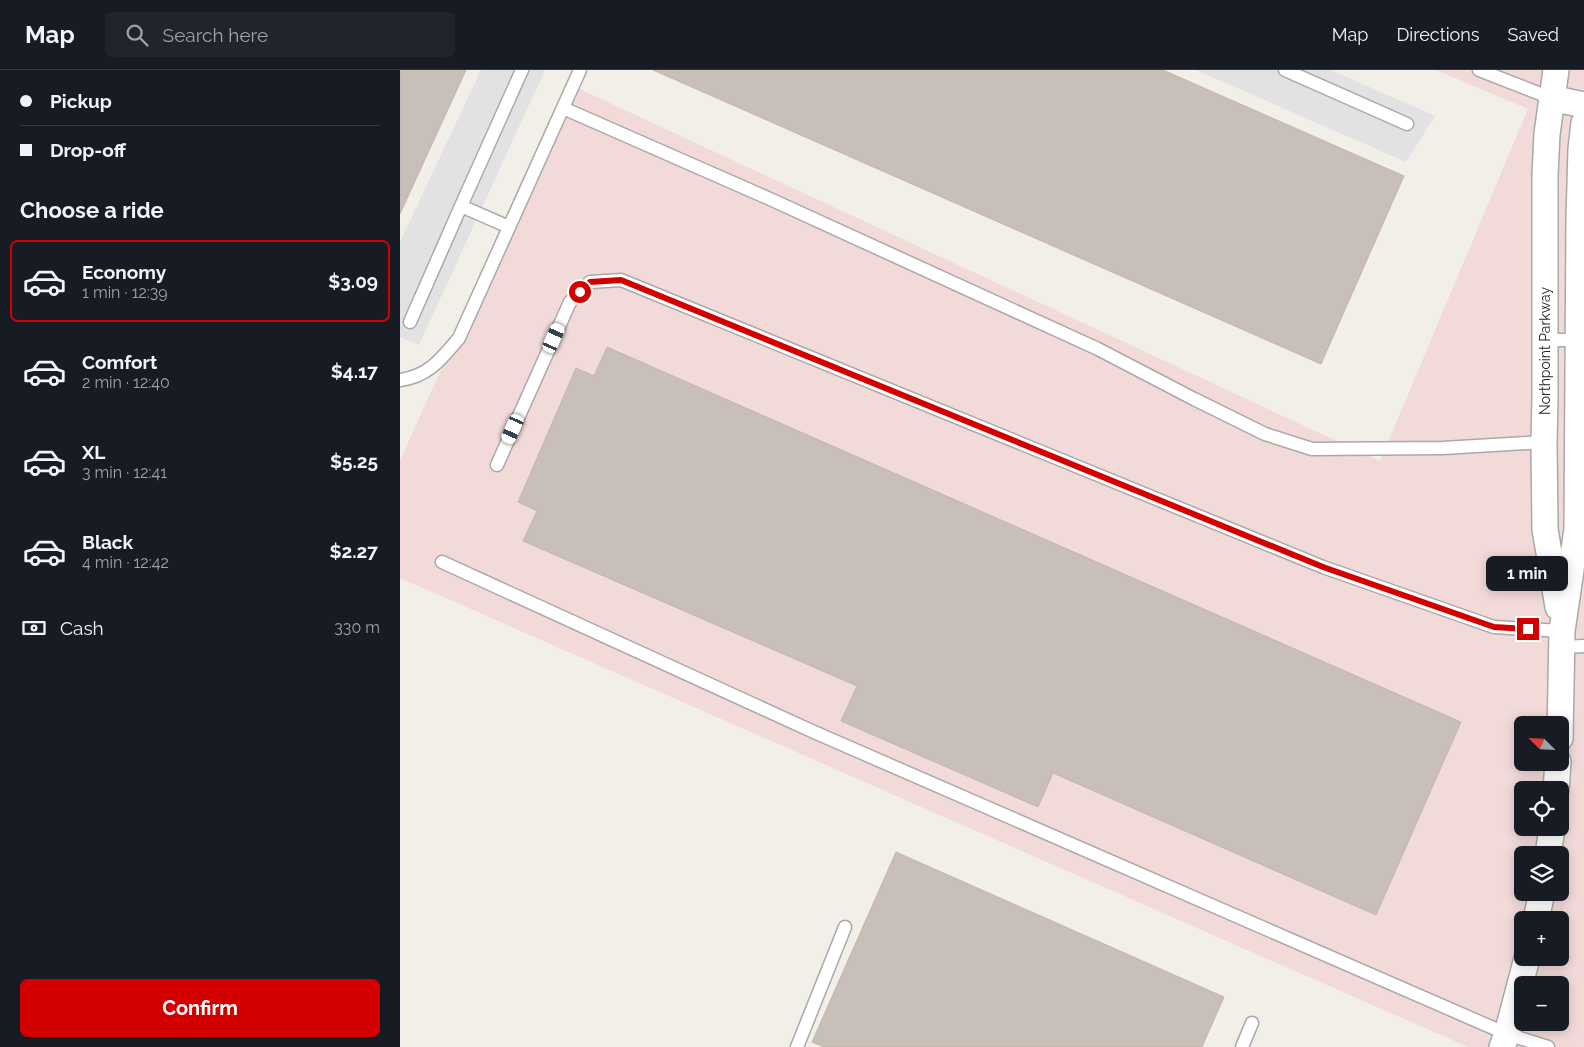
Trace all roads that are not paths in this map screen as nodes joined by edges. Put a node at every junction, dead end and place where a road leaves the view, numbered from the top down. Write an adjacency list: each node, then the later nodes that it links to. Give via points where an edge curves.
1 (522, 70): 11 (lane)
2 (580, 70): 8 (lane)
3 (1285, 70): 10 (lane)
4 (1479, 70): 6 (lane)
5 (1556, 70): 6 (street, Northpoint Parkway)
6 (1551, 98): 7 (street); 14 (street, Northpoint Parkway, via 1545,175)
7 (1584, 105)
8 (562, 108): 12 (lane); 17 (lane, via 1098,349 1265,434 1312,449 1443,448)
9 (1584, 123): 15 (street, Northpoint Parkway, via 1580,184)
10 (1407, 124)
11 (461, 206): 12 (lane); 13 (lane)
12 (509, 227): 16 (lane, via 459,338 438,364 414,378)
13 (410, 322)
14 (1545, 340): 15 (lane); 17 (street, Northpoint Parkway)
15 (1581, 340): 20 (street, Northpoint Parkway, via 1577,529)
16 (400, 380)
17 (1544, 442): 20 (street, Northpoint Parkway, via 1545,530)
18 (497, 465): 20 (lane, via 570,302 590,282 621,280 1323,567 1494,627)
19 (442, 562): 25 (lane)
20 (1569, 641): 21 (street, Northpoint Parkway)
21 (1562, 716)
22 (845, 926): 26 (lane)
23 (1525, 966): 25 (street)
24 (1252, 1023): 27 (lane)
25 (1504, 1041): 28 (lane)
26 (798, 1047)
27 (1242, 1047)
28 (1548, 1047)

